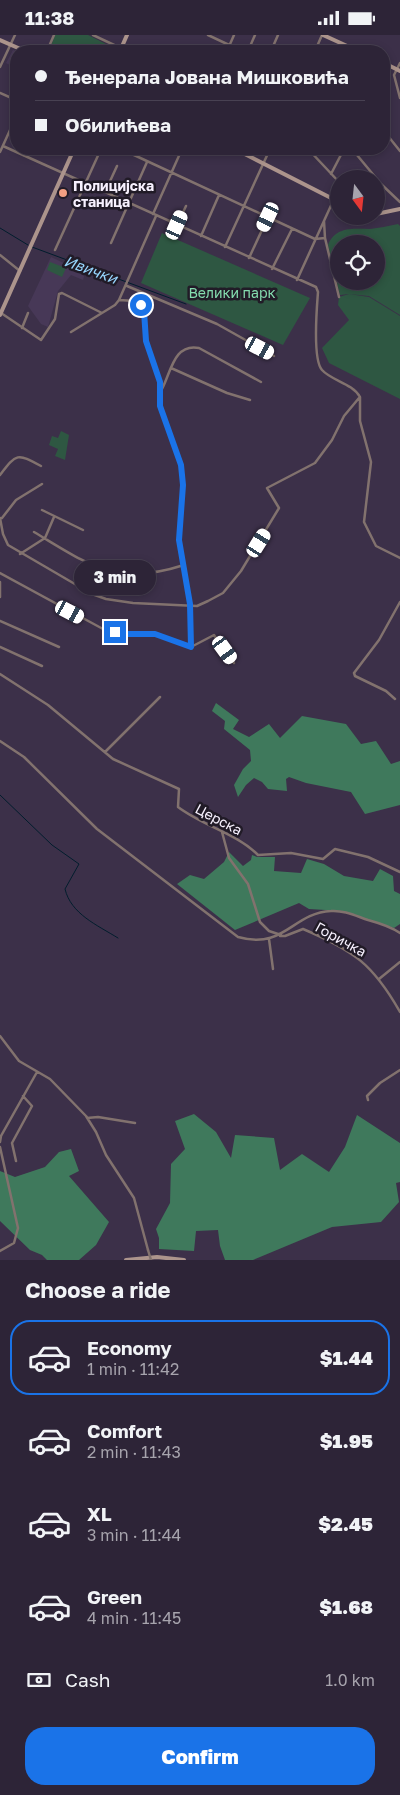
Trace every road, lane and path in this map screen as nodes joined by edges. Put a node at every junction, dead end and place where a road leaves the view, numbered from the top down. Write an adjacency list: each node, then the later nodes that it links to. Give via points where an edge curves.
1 (15, 35): 7 (street)
2 (93, 35): 8 (street)
3 (208, 35): 9 (street)
4 (234, 35): 9 (street)
5 (322, 35): 10 (street)
6 (0, 40): 7 (street)
7 (10, 45): 12 (street)
8 (111, 45)
9 (230, 45)
10 (344, 45)
11 (400, 63): 13 (street)
12 (0, 67)
13 (398, 70): 14 (street, via 394,81)
14 (400, 98)
15 (10, 130): 17 (street)
16 (390, 138): 19 (street)
17 (3, 146): 18 (street); 20 (street)
18 (10, 149)
19 (400, 151)
20 (0, 152)
21 (23, 155): 36 (street)
22 (71, 155): 36 (street)
23 (98, 155): 38 (street)
24 (134, 155): 31 (street)
25 (179, 155): 35 (street)
26 (248, 155): 32 (street)
27 (267, 155): 32 (street)
28 (314, 155): 37 (street)
29 (341, 155): 34 (street)
30 (357, 155): 42 (street)
31 (147, 161): 35 (street); 43 (street)
32 (264, 162): 41 (street); 45 (street)
33 (117, 166): 39 (street)
34 (333, 170)
35 (171, 172): 40 (street); 49 (street)
36 (63, 173): 38 (street); 63 (street)
37 (330, 173)
38 (86, 184): 39 (street); 59 (street)
39 (105, 192): 43 (street)
40 (219, 195): 45 (street); 54 (street)
41 (330, 197)
42 (400, 202)
43 (129, 203): 49 (street); 57 (street)
44 (186, 206): 52 (street)
45 (244, 206): 50 (street); 58 (street)
46 (330, 207): 51 (street)
47 (400, 209): 48 (street)
48 (385, 212)
49 (154, 215): 52 (street); 65 (street)
50 (268, 217): 53 (street); 61 (street)
51 (324, 219): 55 (street); 56 (street)
52 (177, 225): 54 (street)
53 (292, 229): 56 (street); 62 (street)
54 (201, 236): 58 (street)
55 (325, 238): 56 (street); 66 (street)
56 (315, 239): 64 (street)
57 (111, 243)
58 (225, 247): 61 (street)
59 (55, 250)
60 (0, 255): 63 (street)
61 (249, 258): 62 (street)
62 (272, 269): 64 (street)
63 (20, 271): 70 (street)
64 (297, 280): 77 (street, via 316,287 318,292 318,363 322,370)
65 (127, 285): 67 (street); 73 (street, via 217,325)
66 (338, 297)
67 (120, 300): 69 (street); 76 (street, via 135,301 144,311 146,341)
68 (28, 313): 71 (street)
69 (102, 313): 71 (street, via 62,293 59,294 55,319 44,339); 72 (street)
70 (0, 314): 71 (street)
71 (22, 328)
72 (71, 332)
73 (274, 355)
74 (171, 368): 75 (street, via 178,352 194,347); 76 (street); 78 (street)
75 (261, 382)
76 (161, 390): 90 (street, via 160,406 181,465 183,485 179,540)
77 (360, 397): 89 (street, via 360,421 372,461 364,522 376,546); 95 (street, via 314,463 267,488 278,508 241,571 222,593 197,606)
78 (250, 400)
79 (41, 465): 80 (street, via 18,456)
80 (0, 475)
81 (42, 484): 84 (street, via 16,500)
82 (42, 510): 83 (street)
83 (54, 517): 85 (street); 87 (street)
84 (1, 518): 88 (street, via 5,540)
85 (83, 530)
86 (34, 532): 87 (street)
87 (45, 538): 88 (street); 90 (street, via 87,564 114,573 156,574)
88 (20, 554): 95 (street, via 106,599)
89 (400, 558)
90 (184, 565): 95 (street)
91 (0, 573): 99 (street, via 103,629 128,634 155,634)
92 (0, 582): 93 (street)
93 (0, 597)
94 (400, 602): 104 (street, via 379,640 354,673)
95 (190, 604): 99 (street)
96 (0, 621): 98 (street)
97 (0, 647): 101 (street)
98 (59, 647)
99 (191, 647): 100 (street, via 214,635)
100 (234, 663)
101 (42, 666)
102 (0, 674): 106 (street, Церска, via 48,705)
103 (160, 697): 106 (street)
104 (395, 699)
105 (0, 741): 111 (street, Горичка, via 24,757 97,829 233,934 253,941)
106 (104, 752): 107 (street, Церска, via 121,764 179,789 178,807)
107 (222, 832): 108 (street, Церска, via 247,845 258,855 291,853 323,859 335,849 368,857); 110 (street, via 229,858 248,884 260,922)
108 (400, 871)
109 (400, 933): 110 (street, via 351,914 331,911 314,915)
110 (280, 935): 111 (street, Горичка); 114 (street, Горичка, via 303,929 328,939 364,962)
111 (269, 939): 113 (street)
112 (400, 963): 114 (street)
113 (273, 969)
114 (379, 979): 115 (street, Горичка)
115 (400, 1012)
116 (0, 1036): 118 (street, via 20,1061)
117 (400, 1070): 120 (street, via 380,1083 367,1096)
118 (37, 1072): 119 (street); 121 (street, via 50,1079)
119 (23, 1096): 123 (street); 125 (street, via 32,1106 12,1143)
120 (368, 1100)
121 (88, 1118): 122 (street); 128 (street, bridge, via 106,1155 134,1197)
122 (134, 1123)
123 (0, 1142)
124 (0, 1147): 126 (street, via 18,1228 14,1243)
125 (16, 1161)
126 (0, 1251)
127 (126, 1260): 129 (street, via 163,1257)
128 (151, 1260)
129 (184, 1260)

